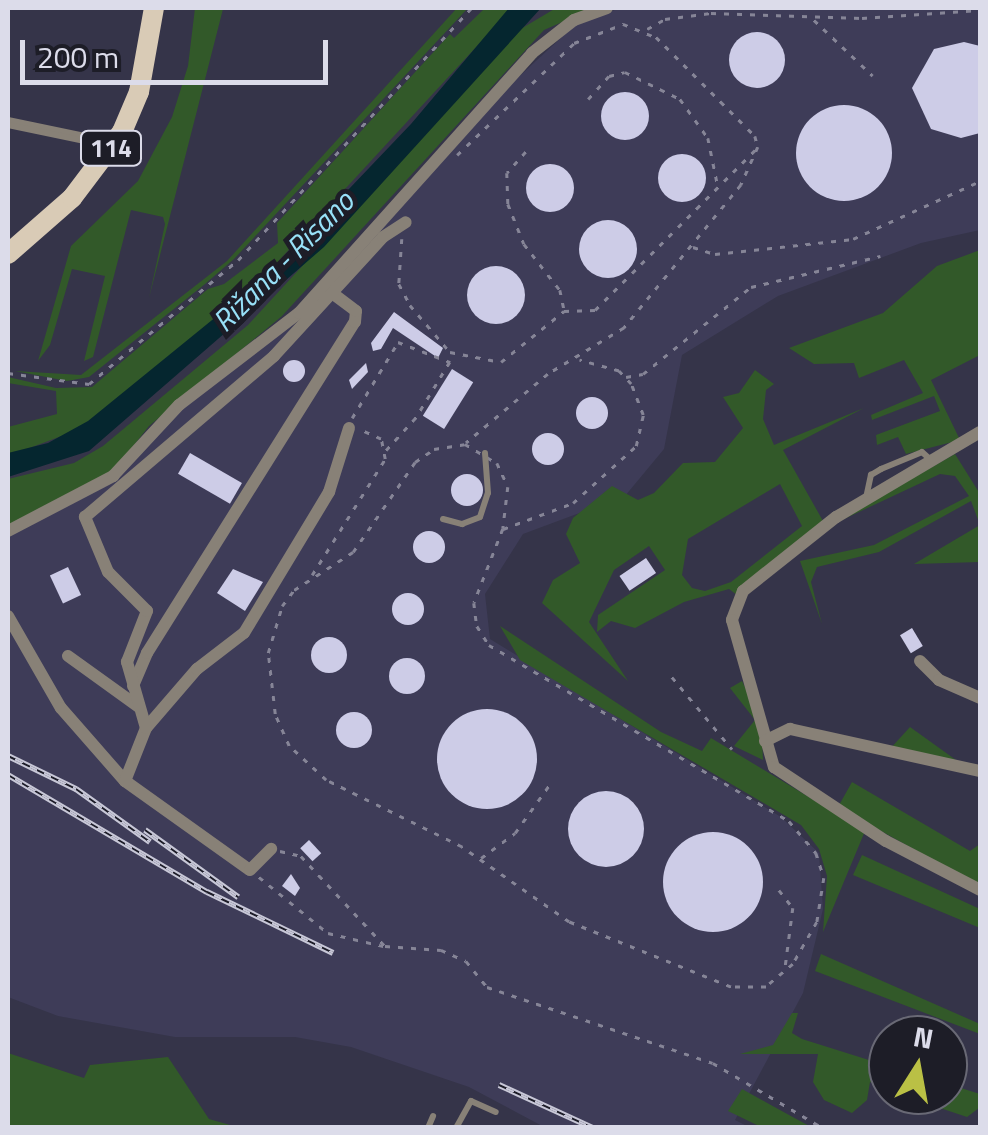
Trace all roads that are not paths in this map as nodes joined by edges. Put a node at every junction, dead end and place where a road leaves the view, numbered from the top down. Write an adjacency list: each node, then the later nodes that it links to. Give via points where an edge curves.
1 (154, 8): 4 (main road, 114, via 139,92)
2 (608, 8): 12 (street, via 574,20 532,53 299,313 179,404 113,476)
3 (8, 122): 4 (lane)
4 (113, 145): 6 (main road, 114, via 72,198)
5 (405, 228): 7 (street, via 371,250)
6 (8, 254)
7 (335, 295): 16 (street, via 356,311 355,322 147,653); 16 (street, via 85,518 108,572 147,611 127,662)
8 (349, 428): 18 (street, via 320,508 244,633 197,669)
9 (980, 432): 19 (street, via 866,498 753,582 734,609 736,648)
10 (485, 453): 11 (lane, via 488,494 480,517 462,524)
11 (442, 518)
12 (8, 530)
13 (8, 616): 21 (street, via 70,721)
14 (68, 656): 16 (street)
15 (920, 661): 17 (street, via 940,680)
16 (132, 698): 18 (street)
17 (980, 698)
18 (146, 728): 21 (street)
19 (766, 741): 20 (street, via 790,729); 23 (street, via 780,774)
20 (980, 770)
21 (125, 780): 22 (street, via 250,870)
22 (271, 849)
23 (980, 890)
24 (496, 1112): 27 (lane, via 471,1101)
25 (433, 1116): 26 (lane)
26 (428, 1128)
27 (456, 1128)

